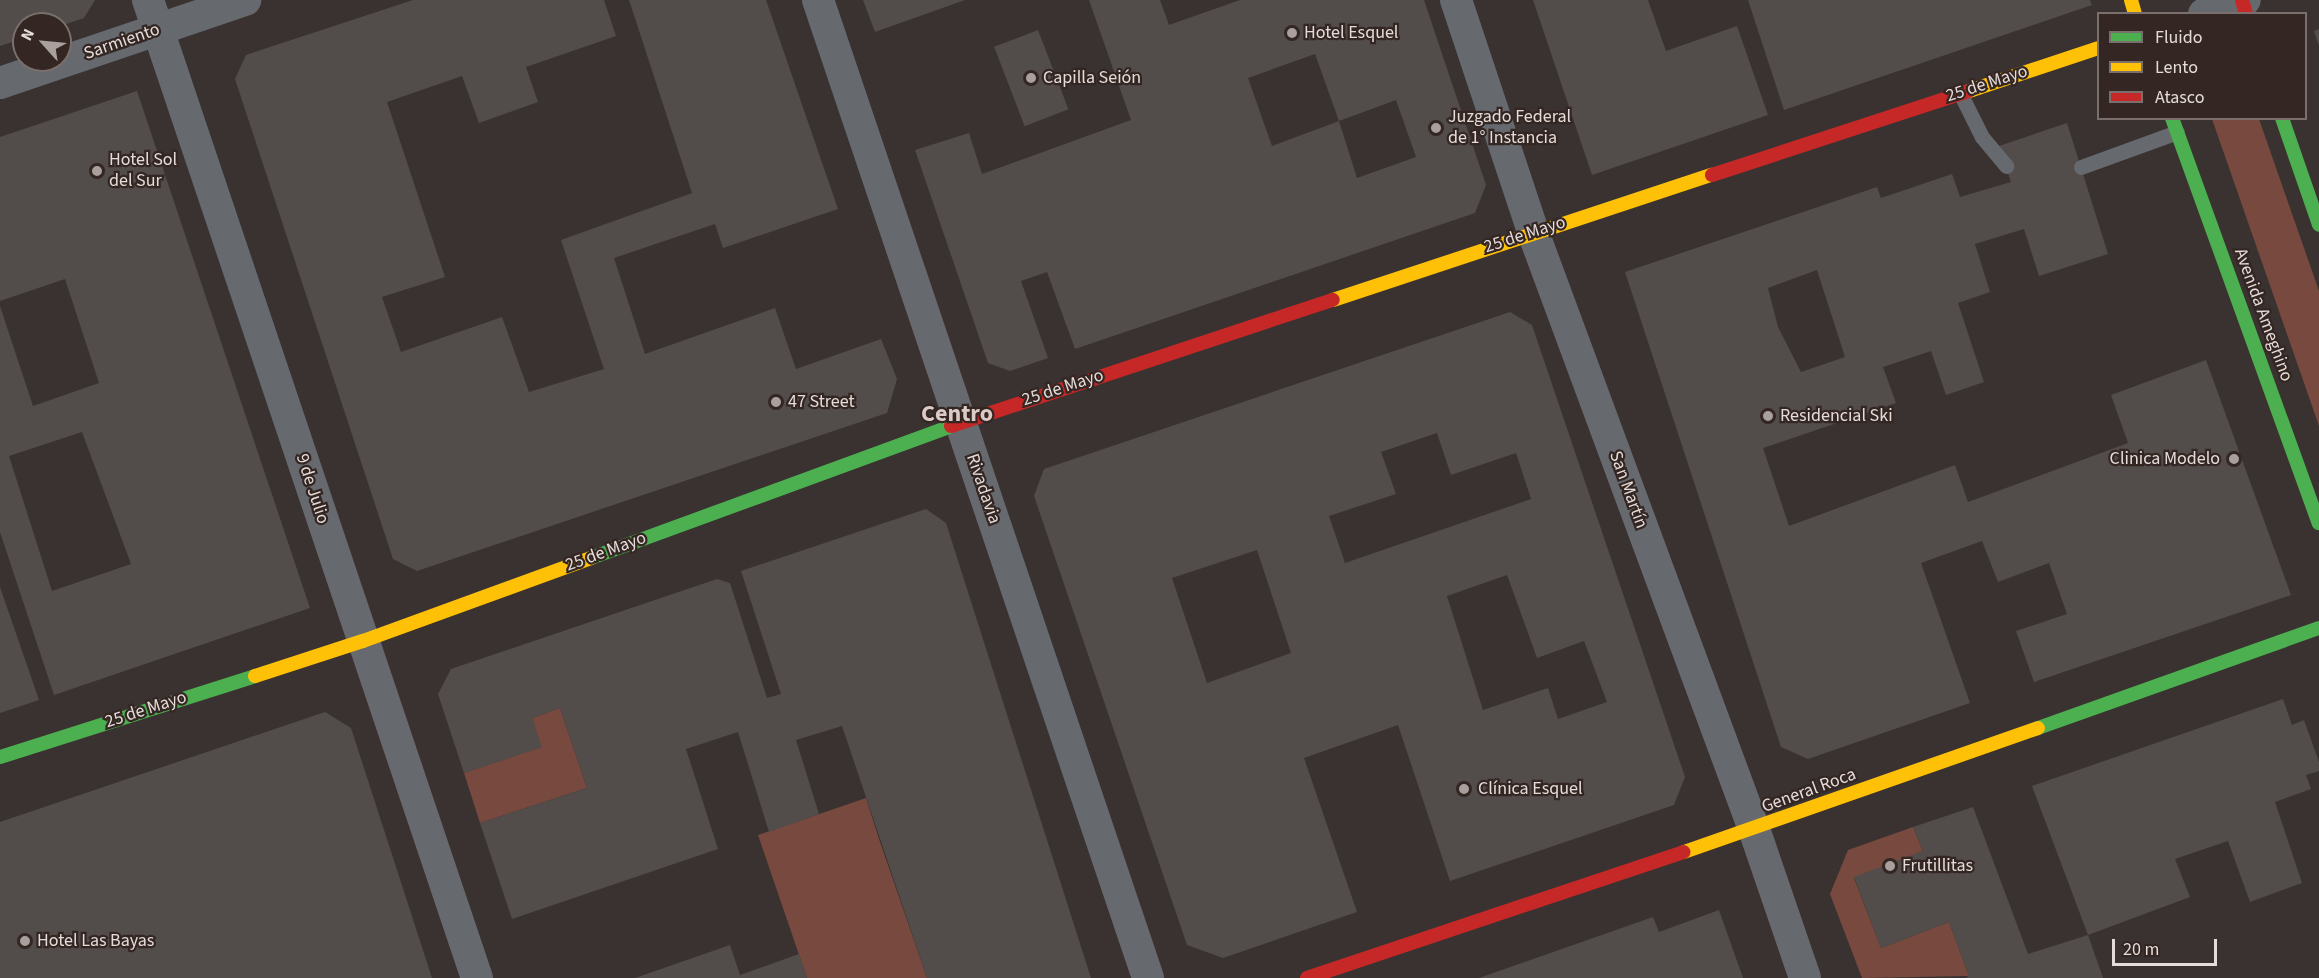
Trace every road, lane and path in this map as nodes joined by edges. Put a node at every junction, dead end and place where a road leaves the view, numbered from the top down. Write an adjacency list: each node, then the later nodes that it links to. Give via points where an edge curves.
1 (148, 0): 7 (street, 9 de Julio)
2 (245, 0): 7 (street, Sarmiento)
3 (818, 0): 17 (street, Rivadavia)
4 (1456, 0): 16 (street, San Martín)
5 (2244, 4): 6 (street)
6 (2212, 12)
7 (158, 30): 9 (street, Sarmiento); 20 (street, 9 de Julio)
8 (2097, 48): 10 (main road, 25 de Mayo)
9 (0, 83)
10 (1960, 93): 13 (lane, via 1982,137); 16 (main road, 25 de Mayo)
11 (2283, 120): 15 (main road)
12 (2175, 125): 14 (lane); 18 (main road, Avenida Ameghino)
13 (2006, 166)
14 (2081, 168)
15 (2319, 225)
16 (1533, 232): 17 (main road, 25 de Mayo); 22 (street, San Martín)
17 (961, 422): 20 (main road, 25 de Mayo); 24 (street, Rivadavia)
18 (2319, 523)
19 (2319, 628): 22 (main road, General Roca)
20 (363, 641): 21 (main road, 25 de Mayo); 23 (street, 9 de Julio)
21 (0, 757)
22 (1754, 829): 25 (main road, General Roca); 26 (street, San Martín)
23 (477, 978)
24 (1148, 978)
25 (1307, 978)
26 (1805, 978)

